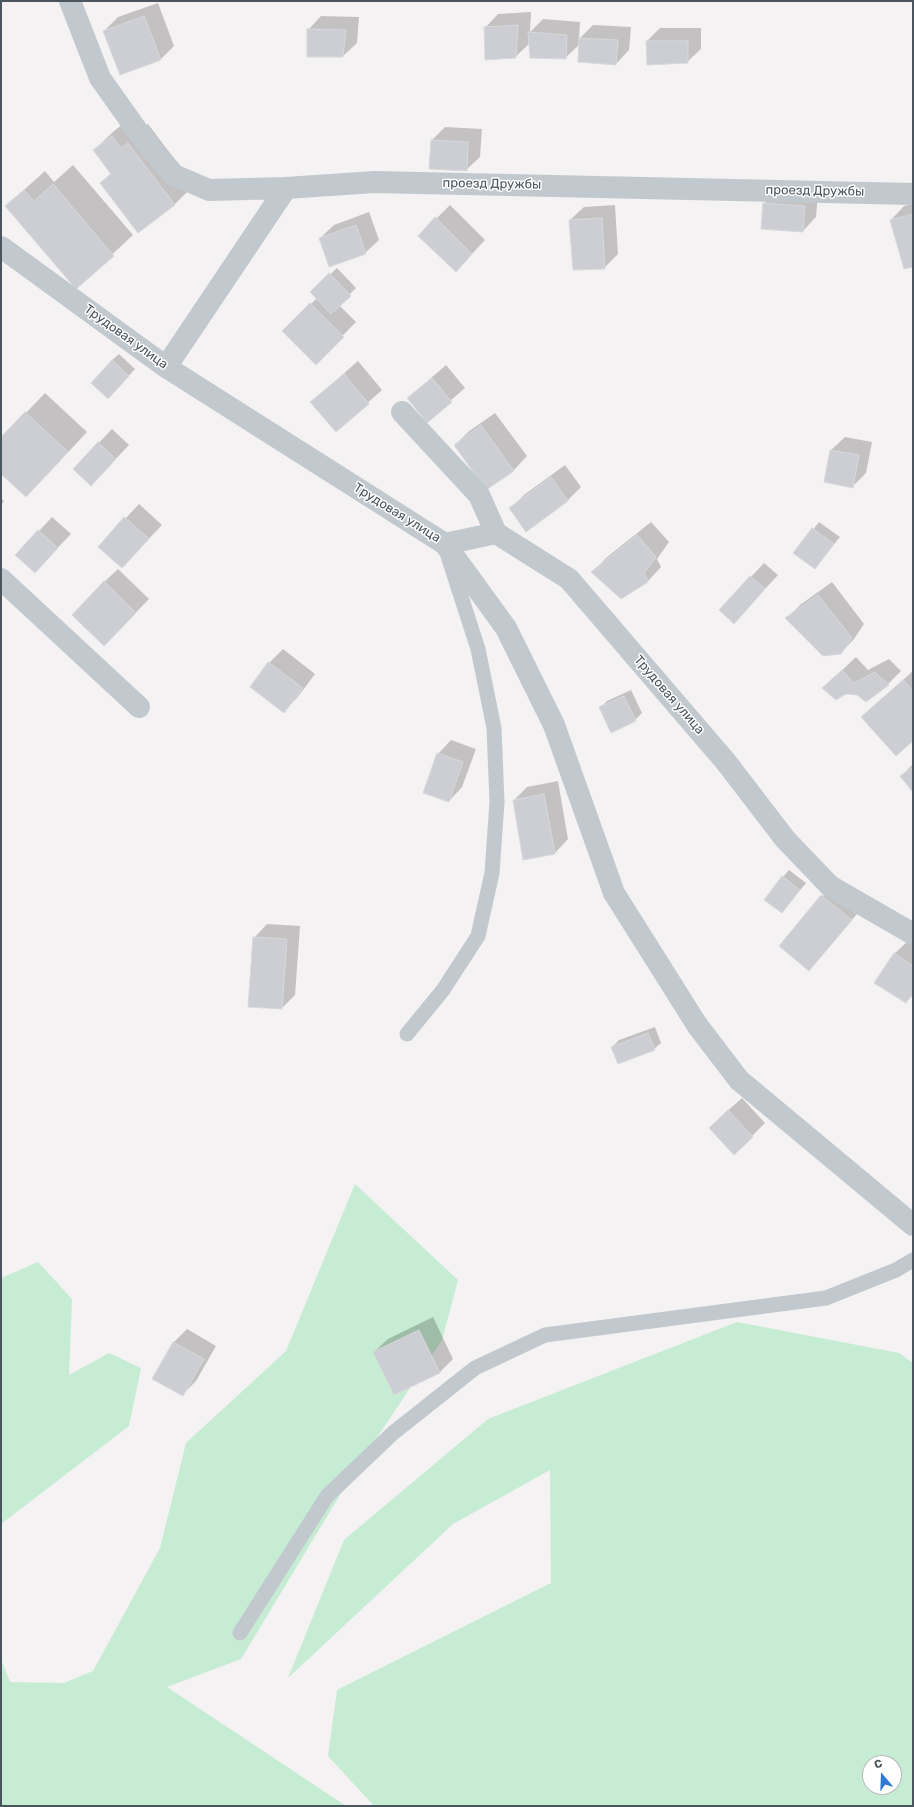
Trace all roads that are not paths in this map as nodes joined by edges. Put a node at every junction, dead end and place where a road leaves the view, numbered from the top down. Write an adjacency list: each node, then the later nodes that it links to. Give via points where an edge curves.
1 (70, 1): 2 (street, проезд Дружбы, via 100,78 144,140 174,174 209,190)
2 (286, 188): 3 (street, проезд Дружбы, via 374,182); 5 (street)
3 (913, 194)
4 (1, 247): 5 (street, Трудовая улица)
5 (166, 367): 8 (street, Трудовая улица)
6 (402, 412): 7 (street, via 479,495)
7 (496, 533): 8 (street, Трудовая улица); 11 (street, Трудовая улица, via 569,579 726,762 785,840 830,886)
8 (445, 544): 12 (lane, via 478,649 494,728 497,802 492,873 478,936 443,990); 13 (street, via 506,628 554,725 614,893 697,1025 739,1080)
9 (1, 579): 10 (street)
10 (139, 707)
11 (913, 934)
12 (407, 1034)
13 (913, 1225)
14 (913, 1260): 15 (lane, via 896,1270 826,1298 545,1335 475,1368 393,1433 327,1496)
15 (240, 1633)

